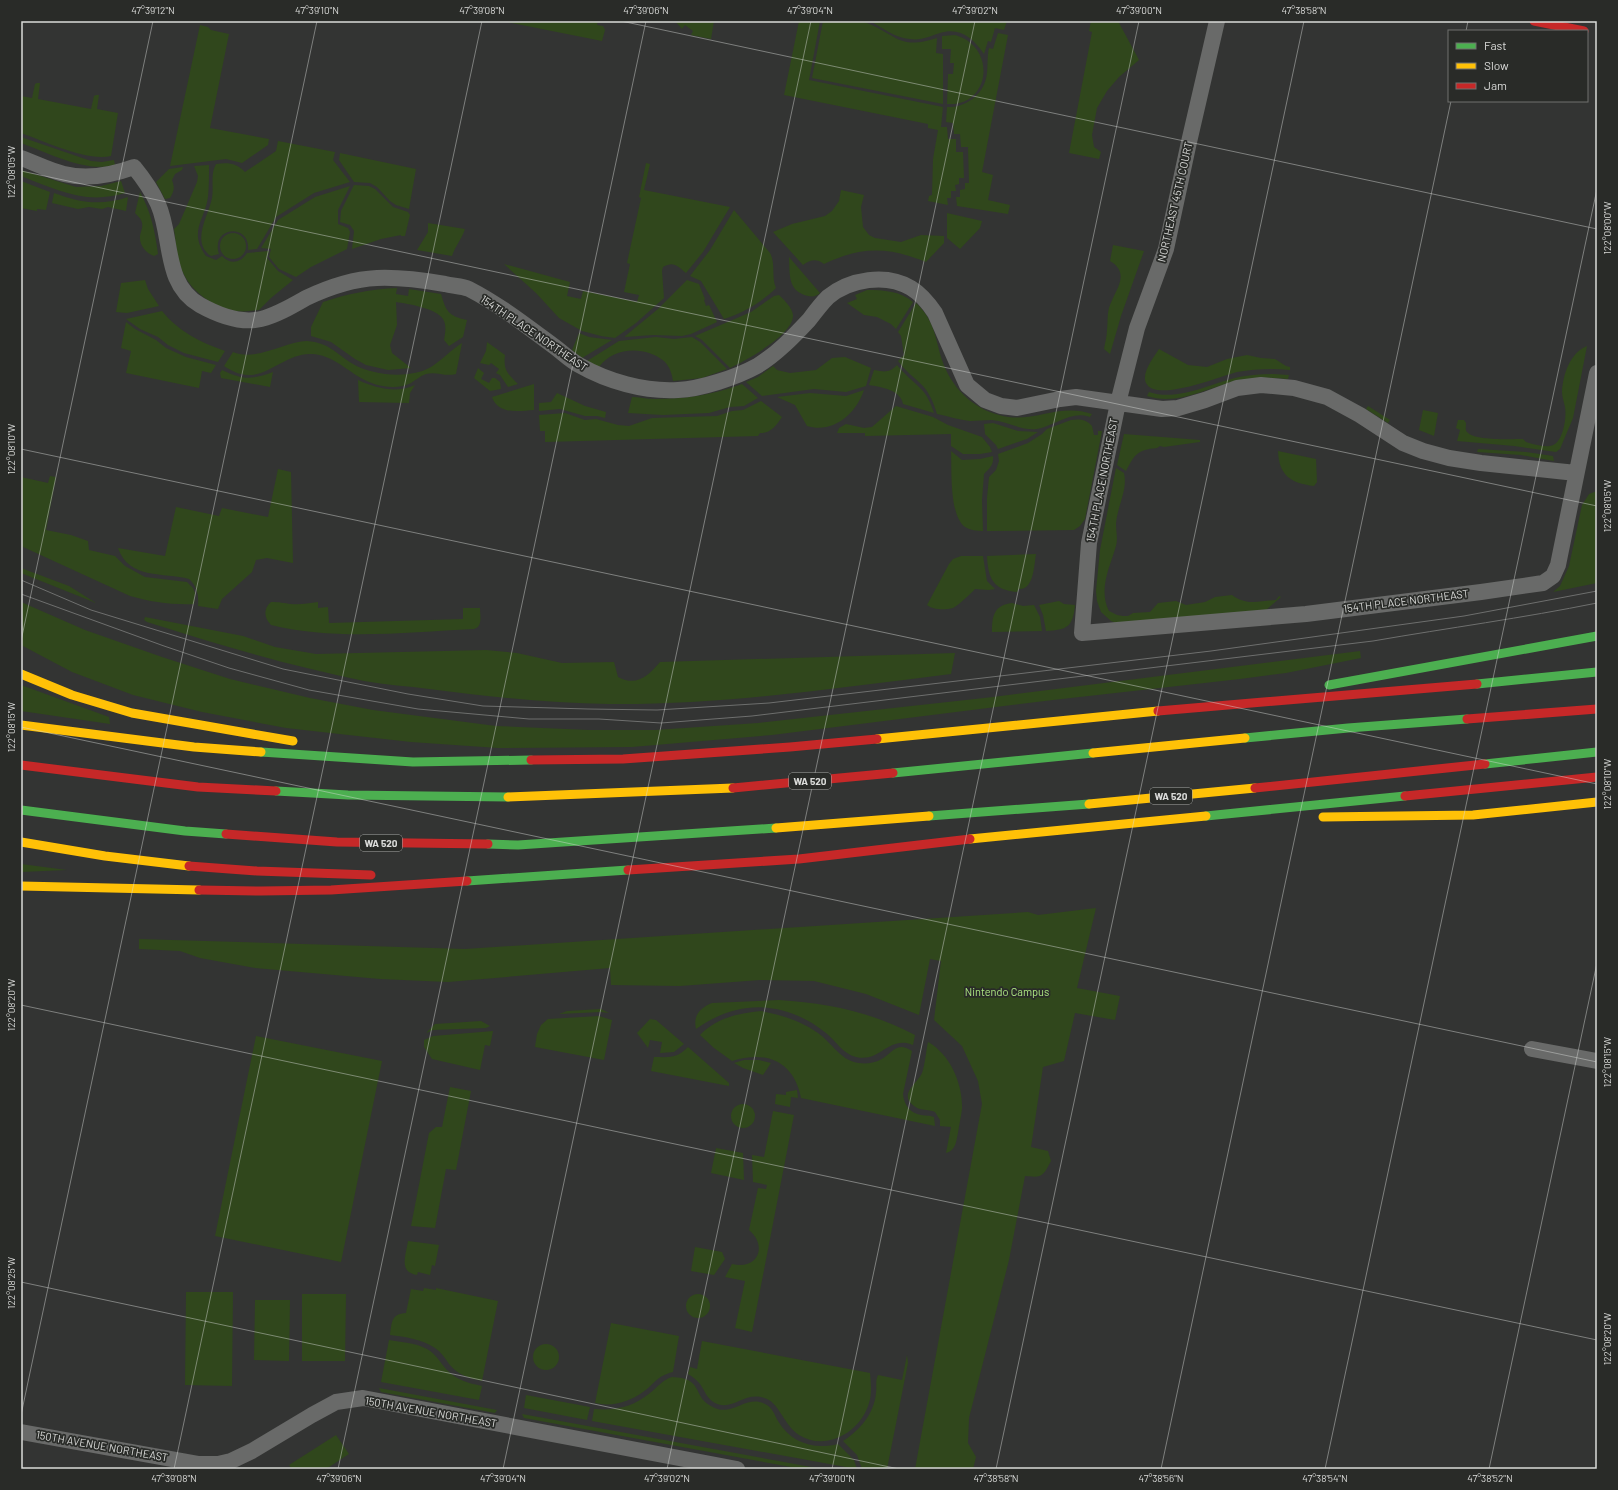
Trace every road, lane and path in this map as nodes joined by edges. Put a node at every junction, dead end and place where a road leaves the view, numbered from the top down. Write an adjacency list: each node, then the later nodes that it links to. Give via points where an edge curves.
1 (1217, 21): 6 (street, NORTHEAST 45TH COURT, via 1166,249 1137,328)
2 (1534, 21): 3 (main road)
3 (1584, 29)
4 (21, 158): 6 (street, 154TH PLACE NORTHEAST, via 64,174 84,176 108,175 134,167 158,205 172,270 179,284 186,295 220,316 259,319 343,284 374,278 424,281 466,288 498,305 576,364 606,379 646,388 678,390 720,382 758,366 782,347 826,298 836,291 858,282 889,280 909,287 928,304 935,313 966,385 985,400 1001,406 1018,408 1076,398)
5 (1597, 373): 7 (street, 154TH PLACE NORTHEAST)
6 (1118, 403): 7 (street, via 1178,408 1237,388 1261,385 1294,388 1326,397 1403,443 1423,451 1481,463); 7 (street, 154TH PLACE NORTHEAST, via 1089,542 1082,633 1306,614 1543,582 1553,576 1558,565)
7 (1576, 473)
8 (1597, 636): 11 (main road)
9 (1597, 672): 13 (main road, via 1421,690)
10 (21, 674): 16 (main road, via 72,695 132,713)
11 (1317, 686)
12 (1301, 689): 13 (main road)
13 (1191, 708): 19 (main road, via 790,747 623,759)
14 (1597, 709): 20 (main road, WA 520, via 1348,728 749,787 528,797 348,795 198,787)
15 (21, 725): 19 (main road, via 194,747)
16 (299, 742)
17 (329, 747): 19 (main road)
18 (1597, 752): 23 (main road, WA 520, via 1097,803 743,831 518,845 337,842 185,831)
19 (413, 762)
20 (21, 764)
21 (1597, 777): 26 (main road)
22 (1597, 802): 24 (main road, via 1473,815)
23 (21, 810)
24 (1316, 817)
25 (1284, 818): 26 (main road)
26 (1174, 819): 30 (main road, via 938,842 799,859)
27 (21, 842): 28 (main road, via 190,867)
28 (382, 875)
29 (406, 876): 30 (main road)
30 (510, 878): 31 (main road, via 261,892)
31 (21, 886)
32 (1532, 1049): 33 (street)
33 (1597, 1061)
34 (21, 1432): 35 (street, 150TH AVENUE NORTHEAST, via 198,1464 218,1464 252,1451 336,1402 363,1398)
35 (737, 1469)

